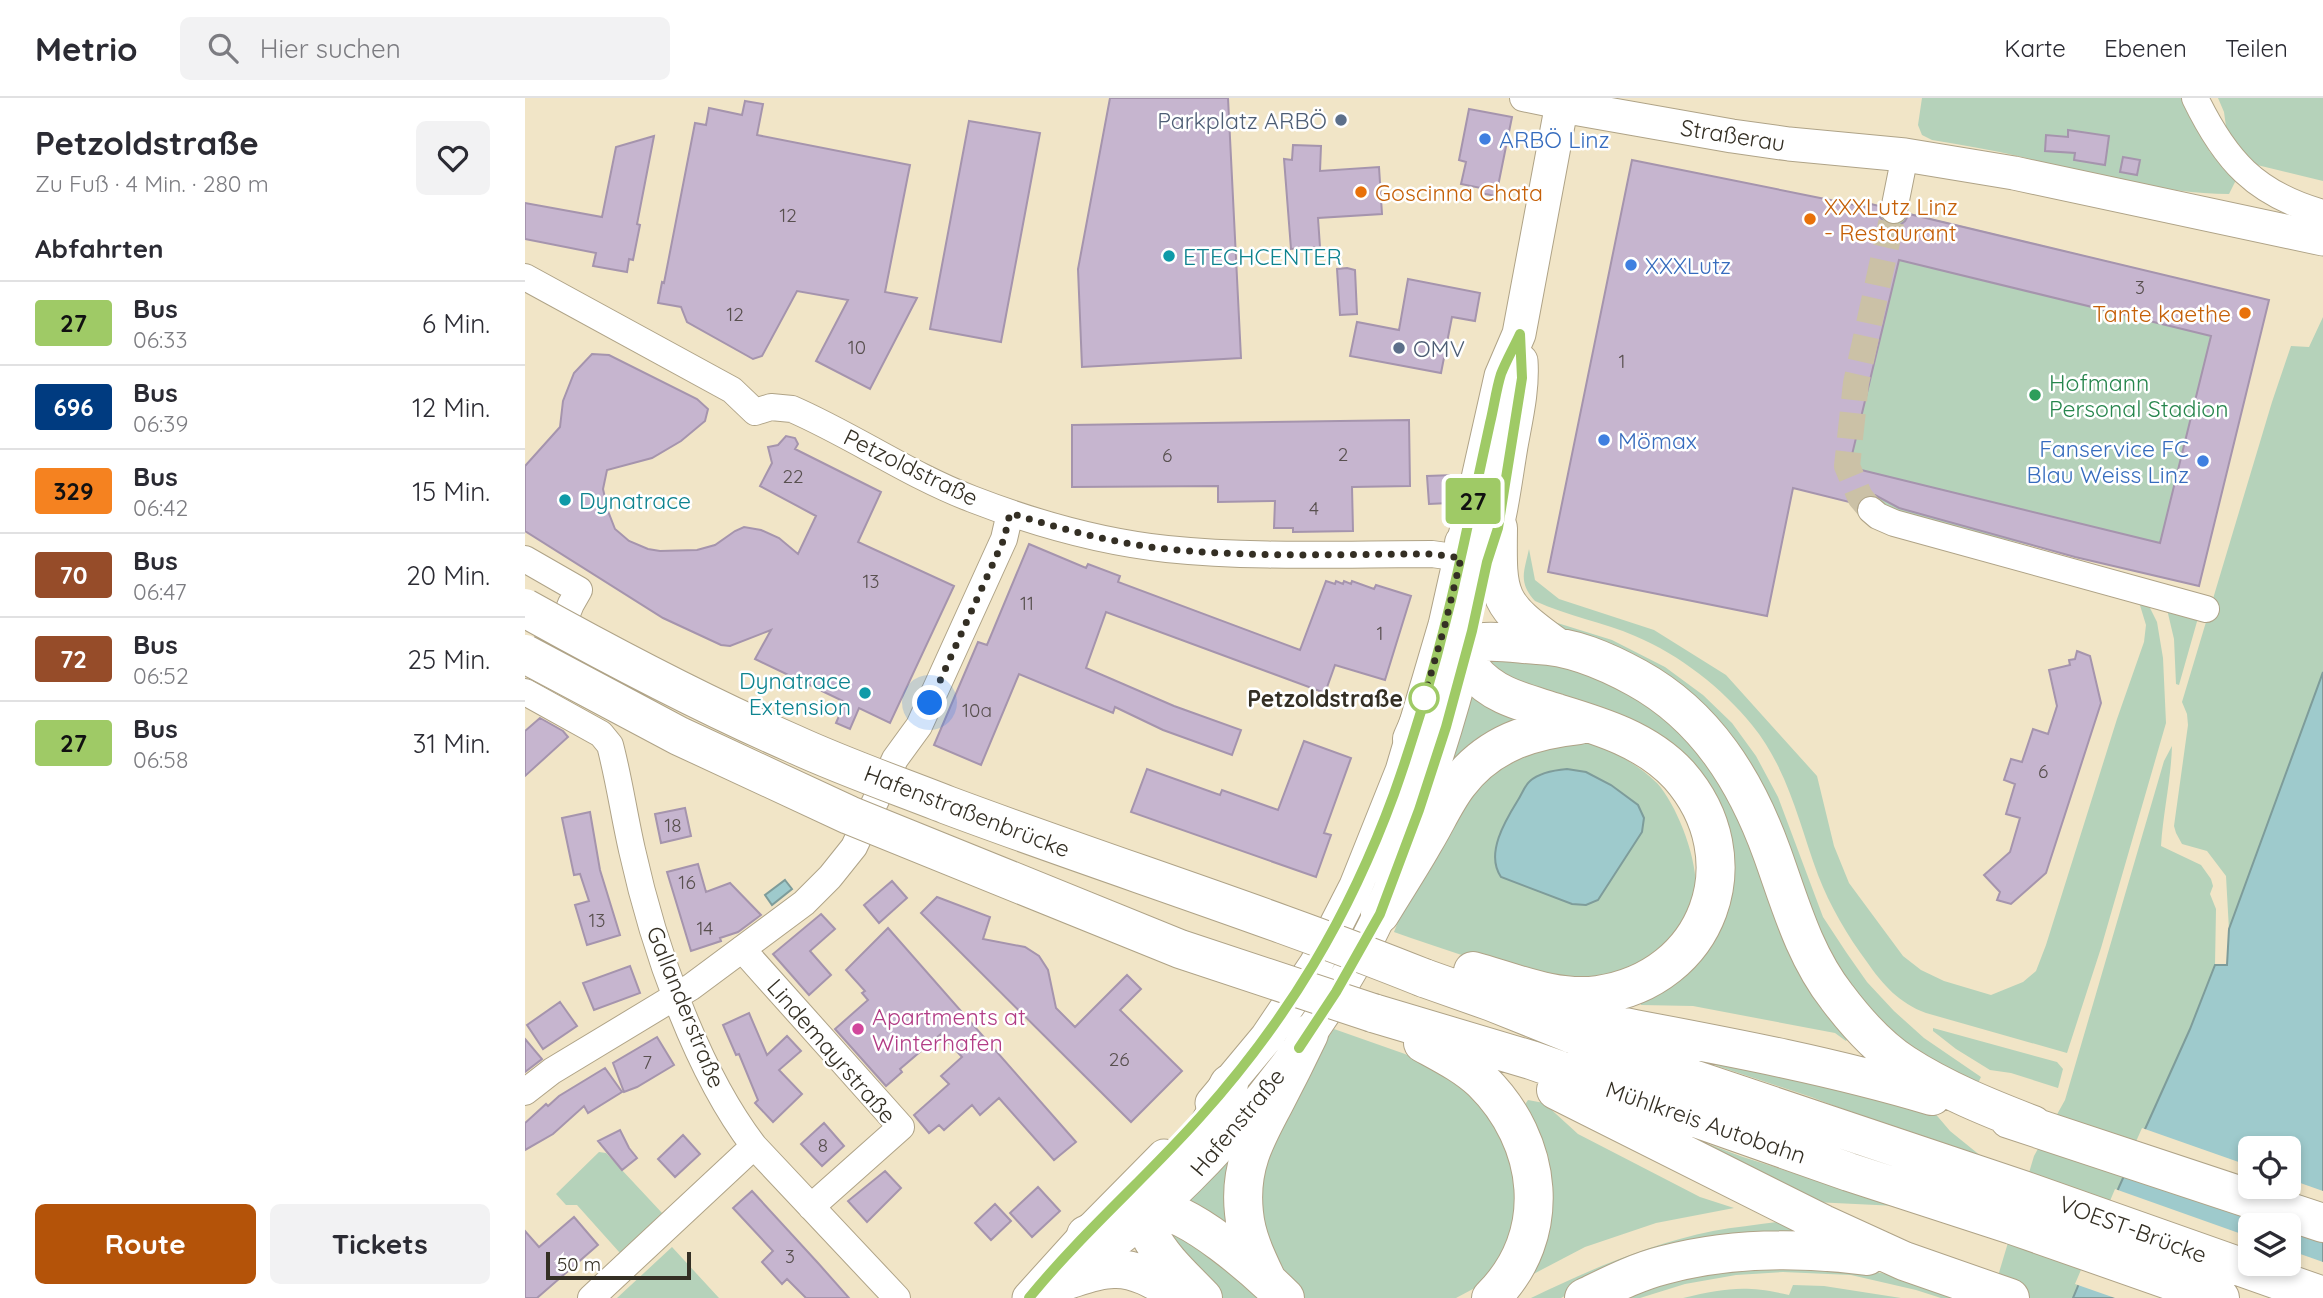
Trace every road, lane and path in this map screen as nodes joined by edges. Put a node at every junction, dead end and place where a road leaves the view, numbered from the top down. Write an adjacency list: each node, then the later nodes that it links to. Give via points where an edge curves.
1 (1523, 98): 3 (street)
2 (2195, 98): 6 (street, via 2231,159 2255,182 2297,206)
3 (1563, 102): 4 (main road, Straßerau, via 1732,136); 9 (main road, Hafenstraße)
4 (1905, 155): 5 (street); 7 (main road, Straßerau, via 2014,173)
5 (1894, 210)
6 (2323, 213)
7 (2323, 239)
8 (525, 277): 11 (street, Petzoldstraße, via 732,390 755,412 771,407 792,409 917,475)
9 (1520, 334): 12 (main road, Hafenstraße, via 1522,378); 13 (main road, Hafenstraße, via 1501,376)
10 (1871, 510): 16 (street, via 1894,523)
11 (1010, 513): 13 (street, Petzoldstraße, via 1089,535 1167,549 1239,553); 24 (street, via 1004,539 919,726 895,759 854,847 816,892)
12 (1498, 528): 17 (highway, via 1498,576 1504,598 1523,622); 18 (main road, Hafenstraße)
13 (1462, 551): 18 (highway, via 1467,574 1456,632); 22 (main road, Hafenstraße)
14 (525, 559): 20 (street, via 579,590)
15 (525, 608): 25 (highway, Hafenstraßenbrücke, bridge, via 795,745 1157,881)
16 (2206, 610)
17 (1555, 646): 18 (highway, via 1484,642); 33 (highway, via 1603,661 1643,681 1685,712 1724,756 1759,818 1816,965 1862,1027 1902,1063 1942,1086)
18 (1465, 652): 21 (highway, via 1478,677 1504,696); 22 (highway, via 1454,657 1442,675); 23 (main road, Hafenstraße, via 1430,777)
19 (525, 654): 28 (highway, Hafenstraßenbrücke, bridge, via 679,736 849,815 1180,949)
20 (529, 694): 26 (street, Gallanderstraße, via 601,734 610,745 632,852)
21 (1588, 724): 23 (highway, via 1515,738 1471,769 1456,786); 25 (highway, via 1617,732 1661,758 1698,802 1716,870 1712,902 1697,933 1674,961 1647,979 1596,996 1557,995)
22 (1412, 739): 31 (main road, Hafenstraße, via 1356,886 1321,954 1267,1037)
23 (1380, 914): 29 (main road, Hafenstraße)
24 (741, 949): 26 (street); 35 (street, Lindemayrstraße, via 901,1127)
25 (1429, 970): 27 (highway, Mühlkreis Autobahn)
26 (677, 996): 32 (street, via 552,1070); 34 (street, Gallanderstraße, via 716,1087)
27 (1492, 1002): 33 (highway, via 1788,1058); 36 (highway, Mühlkreis Autobahn)
28 (1389, 1020): 30 (highway, Mühlkreis Autobahn); 49 (highway, via 1481,1080 1520,1135 1534,1189 1528,1240 1511,1275)
29 (1309, 1034): 37 (main road, Hafenstraße, via 1221,1144); 41 (highway, via 1258,1132 1243,1189 1255,1255)
30 (1452, 1037): 36 (highway, Mühlkreis Autobahn, via 1531,1060 1849,1172); 40 (highway)
31 (1229, 1084): 37 (highway, via 1208,1127 1154,1187); 39 (main road, Hafenstraße)
32 (525, 1092)
33 (2032, 1125): 38 (highway)
34 (754, 1146): 35 (street, Gallanderstraße); 45 (street)
35 (811, 1207): 46 (street, Gallanderstraße)
36 (2018, 1207): 44 (highway, VOEST-Brücke); 51 (highway, VOEST-Brücke)
37 (1149, 1212): 39 (highway, via 1132,1212); 41 (highway, via 1172,1213 1199,1227); 43 (main road, Hafenstraße); 48 (highway, via 1148,1231)
38 (2323, 1223)
39 (1086, 1235): 43 (main road, Hafenstraße)
40 (1904, 1261): 42 (highway); 50 (highway, via 1823,1251 1742,1251 1662,1265)
41 (1275, 1288)
42 (1994, 1292)
43 (1043, 1293): 47 (highway, via 1102,1270 1122,1269)
44 (2323, 1297)
45 (591, 1298)
46 (897, 1298)
47 (1185, 1298)
48 (1203, 1298)
49 (1491, 1298)
50 (1584, 1298)
51 (2220, 1298)

